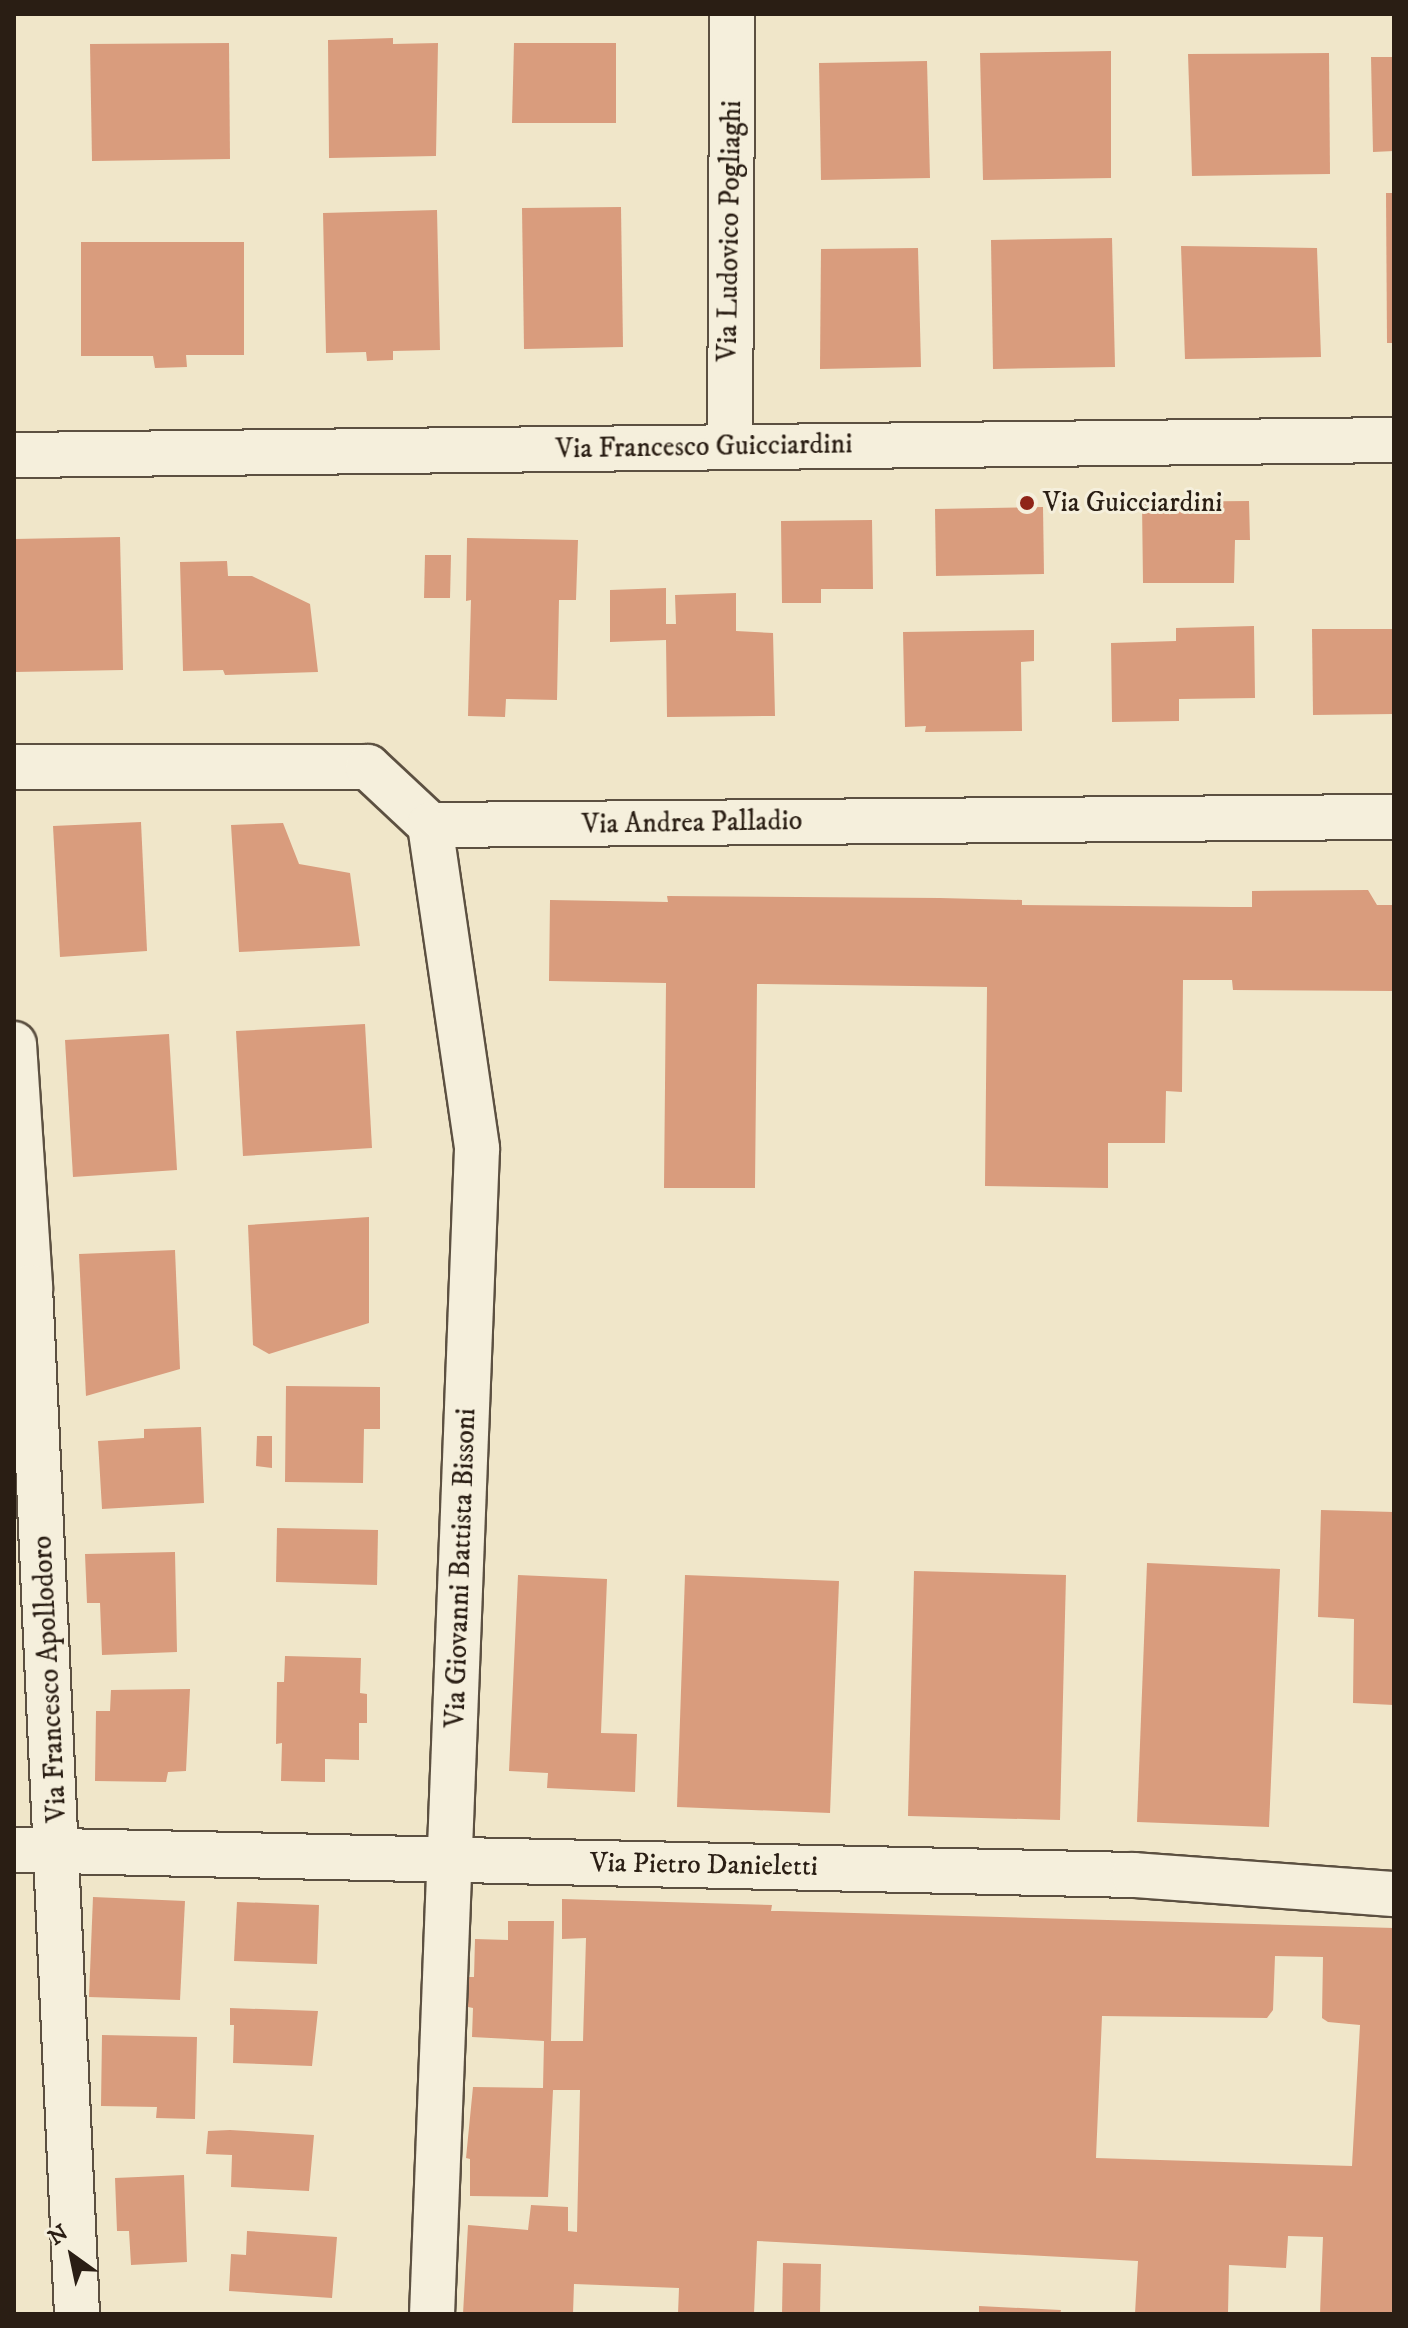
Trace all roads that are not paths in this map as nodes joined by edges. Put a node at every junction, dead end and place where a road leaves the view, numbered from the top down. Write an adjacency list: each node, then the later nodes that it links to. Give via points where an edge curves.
1 (732, 14): 3 (street, Via Ludovico Pogliaghi)
2 (1394, 440): 3 (street, Via Francesco Guicciardini)
3 (730, 447): 4 (street, Via Francesco Guicciardini)
4 (14, 455)
5 (14, 767): 7 (street, via 368,767)
6 (1394, 817): 7 (street, Via Andrea Palladio)
7 (430, 825): 11 (street, Via Giovanni Battista Bissoni, via 477,1149)
8 (14, 1044): 10 (street, Via Francesco Apollodoro)
9 (14, 1850): 10 (street, Via Pietro Danieletti)
10 (58, 1850): 11 (street, Via Pietro Danieletti); 13 (street, Via Francesco Apollodoro)
11 (450, 1859): 12 (street, Via Pietro Danieletti, via 1134,1875); 14 (street, Via Giovanni Battista Bissoni)
12 (1394, 1894)
13 (77, 2314)
14 (432, 2314)

